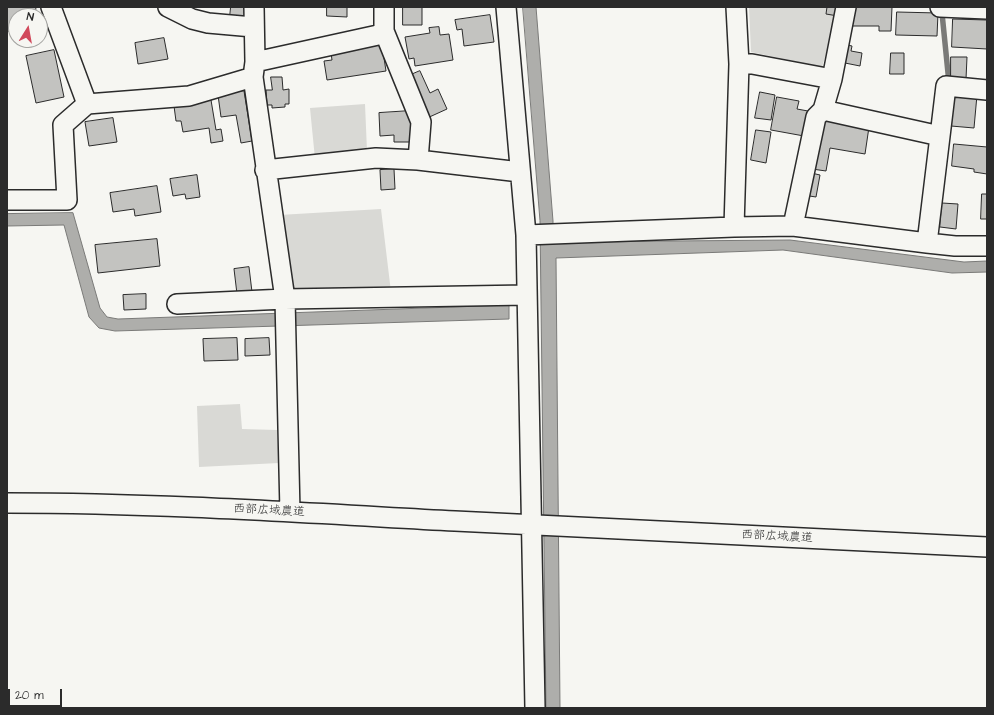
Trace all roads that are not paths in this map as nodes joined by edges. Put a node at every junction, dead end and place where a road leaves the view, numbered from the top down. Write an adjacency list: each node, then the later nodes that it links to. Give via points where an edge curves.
1 (51, 7): 16 (street)
2 (168, 7): 10 (street, via 192,19 208,23)
3 (254, 7): 10 (street)
4 (384, 7): 11 (street)
5 (506, 7): 21 (street)
6 (736, 7): 12 (street)
7 (846, 7): 14 (street)
8 (940, 7): 9 (street)
9 (987, 9)
10 (253, 28): 13 (street)
11 (384, 31): 13 (street, via 378,35); 19 (street, via 421,122)
12 (739, 64): 14 (street, via 752,64); 24 (street)
13 (254, 69): 16 (street, via 189,96); 20 (street)
14 (832, 79): 17 (street)
15 (987, 90): 18 (street, via 952,86)
16 (87, 104): 22 (street, via 63,125 67,200)
17 (823, 110): 18 (street); 23 (street, via 816,117)
18 (940, 136): 26 (street)
19 (418, 160): 20 (street, via 376,158); 21 (street)
20 (266, 170): 29 (street)
21 (520, 172): 25 (street)
22 (7, 200)
23 (793, 226): 24 (street); 26 (street)
24 (734, 227): 25 (street)
25 (530, 235): 28 (street)
26 (927, 243): 27 (street)
27 (987, 246)
28 (527, 294): 29 (street); 33 (street)
29 (285, 303): 30 (street); 32 (street)
30 (177, 304)
31 (7, 503): 32 (street, 西部広域農道, via 201,506)
32 (290, 512): 33 (street, 西部広域農道)
33 (532, 525): 34 (street, 西部広域農道); 35 (street)
34 (987, 547)
35 (535, 708)

